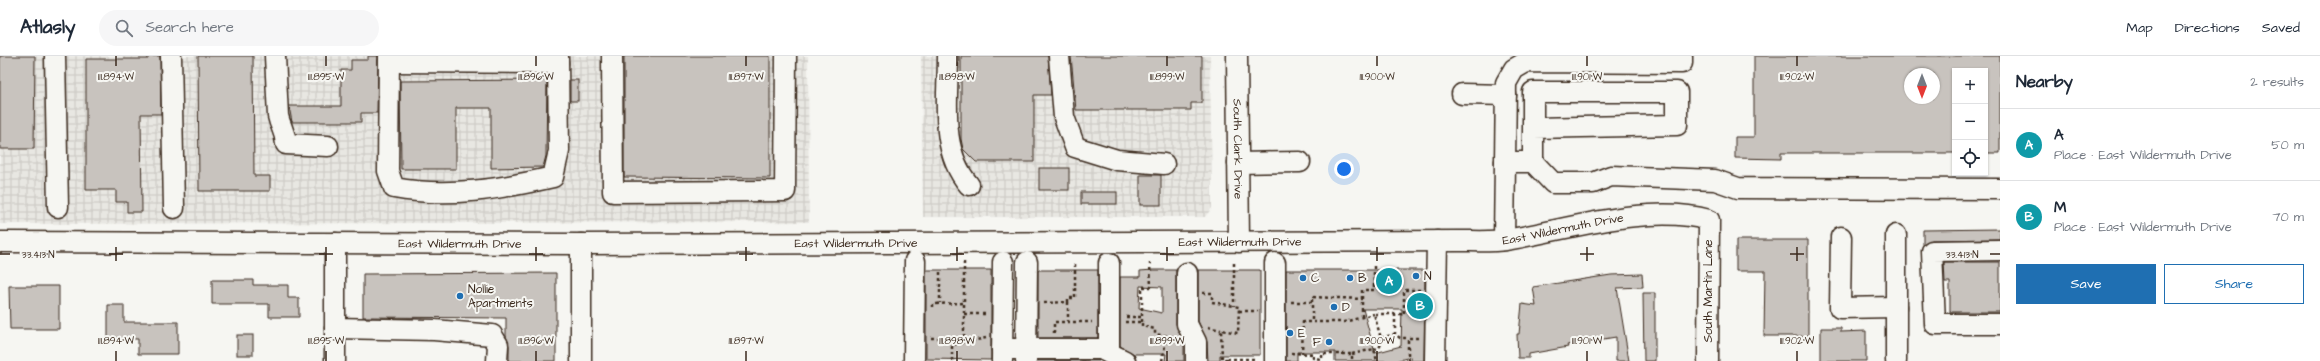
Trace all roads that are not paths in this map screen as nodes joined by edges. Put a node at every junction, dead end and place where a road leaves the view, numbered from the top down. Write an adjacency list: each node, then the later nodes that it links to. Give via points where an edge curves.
1 (55, 56): 23 (street)
2 (171, 56): 24 (street)
3 (276, 56): 15 (street, via 278,116 285,131 286,144)
4 (612, 56): 5 (street, via 613,192 785,191)
5 (786, 56)
6 (948, 56): 21 (street, via 949,143 960,175)
7 (1059, 56): 20 (street, via 1064,117 1075,147 1117,160)
8 (1237, 56): 19 (street, South Clark Drive)
9 (1682, 56): 13 (street, via 1682,63 1526,62 1514,69 1506,83)
10 (389, 59): 11 (street); 11 (street, via 388,171 394,188 418,193 500,189 553,177 559,151)
11 (558, 60)
12 (1462, 94): 13 (street)
13 (1506, 95): 17 (street)
14 (1534, 128): 14 (street, via 1677,125 1677,92 1533,92); 18 (street)
15 (328, 146)
16 (1300, 162): 19 (street)
17 (1505, 162): 18 (street); 28 (street)
18 (1533, 162): 22 (street, via 1553,184 1593,184 1611,176 1716,180 1738,188)
19 (1238, 163): 31 (street, South Clark Drive)
20 (1164, 164)
21 (969, 186)
22 (2000, 190)
23 (58, 206)
24 (174, 208)
25 (1708, 220): 28 (street, East Wildermuth Drive, via 1696,217 1632,216); 54 (street, South Martin Lane)
26 (1896, 235): 41 (street)
27 (1841, 237): 41 (street, via 1840,308)
28 (1504, 240): 29 (street, East Wildermuth Drive)
29 (1437, 241): 31 (street, East Wildermuth Drive); 53 (street)
30 (0, 242): 32 (street, East Wildermuth Drive)
31 (1239, 242): 33 (street, East Wildermuth Drive)
32 (335, 243): 33 (street, East Wildermuth Drive); 43 (street)
33 (581, 244): 50 (street)
34 (2000, 250): 42 (street, via 1932,251 1935,324)
35 (915, 261): 51 (street)
36 (1003, 262): 44 (street, via 1002,314)
37 (1027, 262): 45 (street)
38 (1109, 263): 46 (street)
39 (1275, 263): 47 (street, via 1275,301)
40 (1187, 283): 52 (street, via 1187,324 1196,342)
41 (1896, 307): 55 (street)
42 (2000, 324)
43 (335, 328): 48 (street); 49 (street, via 434,330 492,335 498,345)
44 (997, 349): 45 (street)
45 (1026, 355): 46 (street, via 1101,349)
46 (1117, 357)
47 (1282, 357)
48 (335, 361)
49 (497, 361)
50 (581, 361)
51 (914, 361)
52 (1196, 361)
53 (1436, 361)
54 (1708, 361)
55 (1896, 361)

